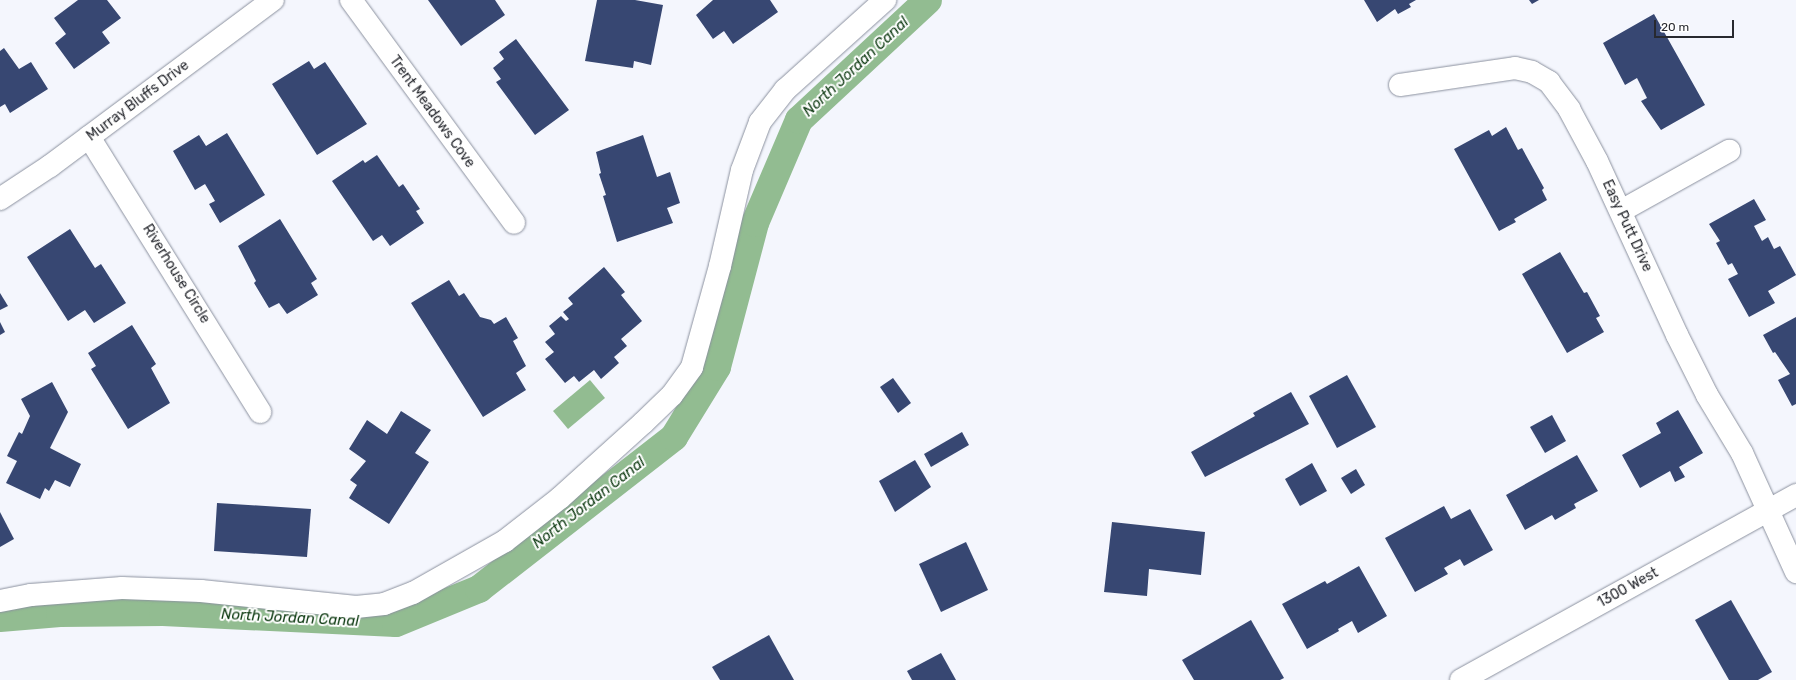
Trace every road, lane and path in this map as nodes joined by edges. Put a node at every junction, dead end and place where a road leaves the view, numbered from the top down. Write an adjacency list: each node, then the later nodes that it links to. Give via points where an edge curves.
1 (273, 0): 5 (street, Murray Bluffs Drive)
2 (351, 0): 9 (street, Trent Meadows Cove)
3 (885, 0): 14 (street, via 785,90 760,122 742,170 720,266 692,367 672,395 643,423 560,498 505,540 413,593 384,604 356,607 201,591 122,588 31,595)
4 (1400, 85): 8 (street, Easy Putt Drive, via 1496,69 1515,68 1532,72 1549,82 1569,109)
5 (89, 137): 7 (street, Murray Bluffs Drive); 10 (street, Riverhouse Circle)
6 (1729, 152): 8 (street)
7 (0, 199)
8 (1621, 212): 12 (street, Easy Putt Drive, via 1677,335 1707,395 1742,452)
9 (514, 223)
10 (260, 412)
11 (1796, 495): 12 (street, 1300 West)
12 (1769, 510): 13 (street, Easy Putt Drive, via 1785,553); 15 (street, 1300 West)
13 (1796, 572)
14 (0, 601)
15 (1461, 680)

